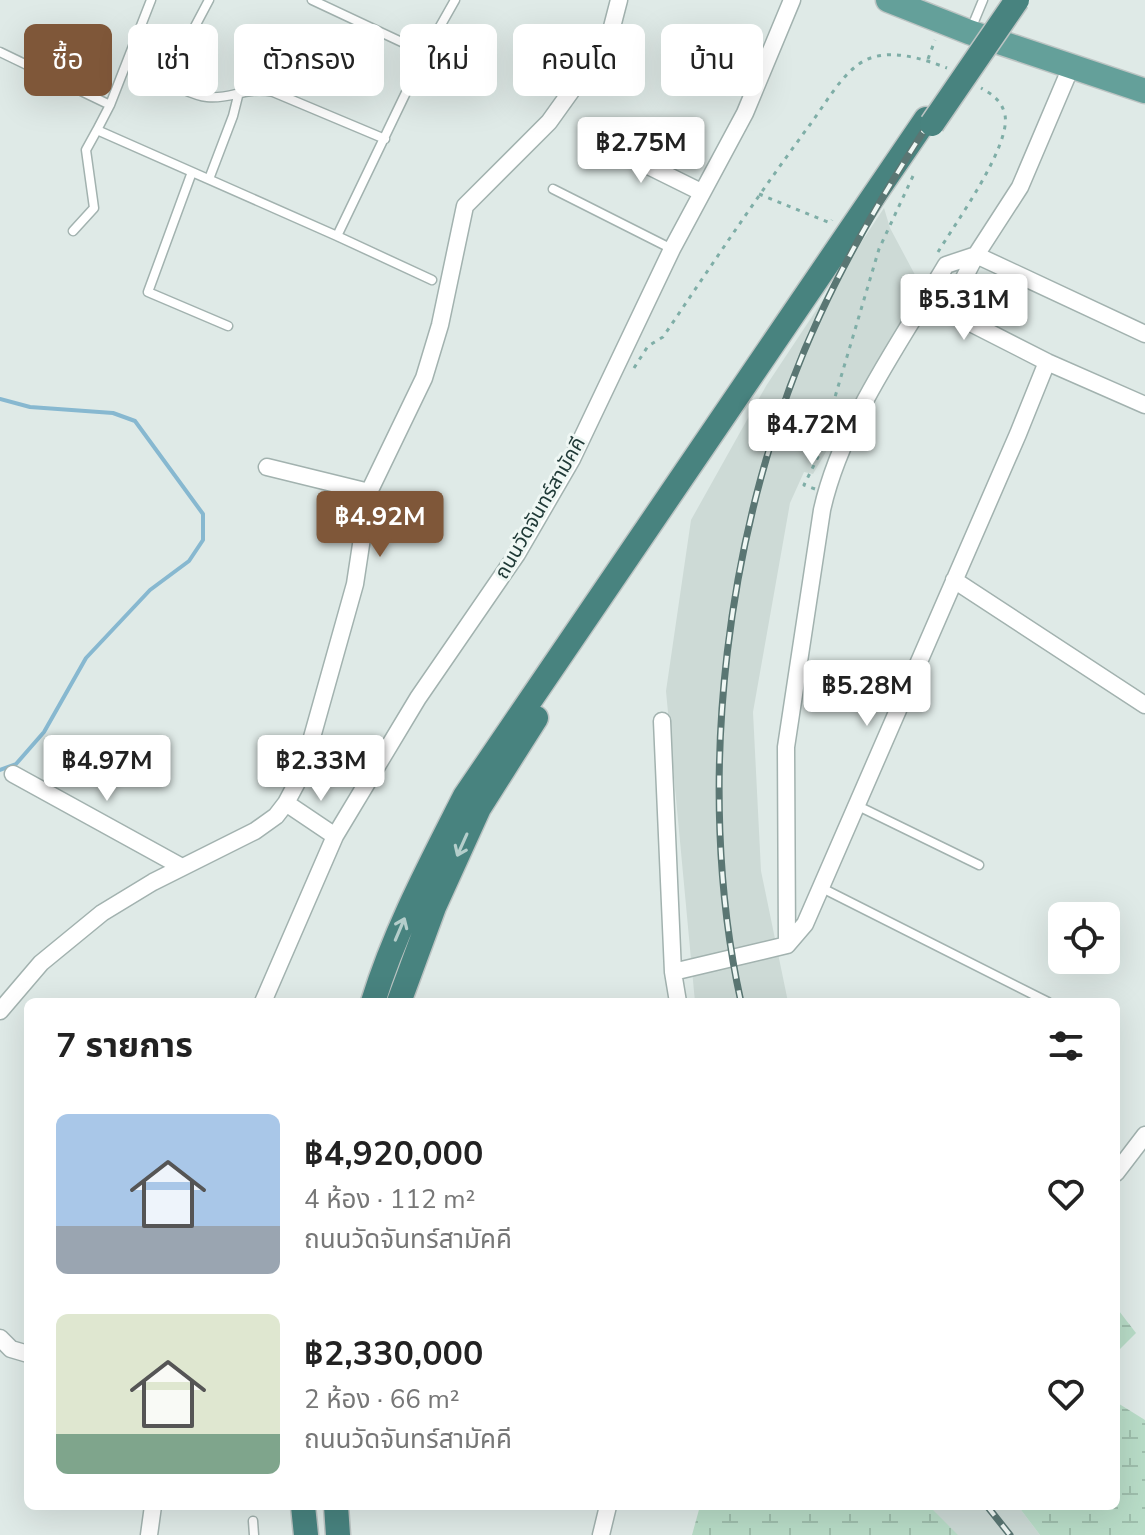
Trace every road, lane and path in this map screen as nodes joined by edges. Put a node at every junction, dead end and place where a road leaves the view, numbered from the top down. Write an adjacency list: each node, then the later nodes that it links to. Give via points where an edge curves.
1 (151, 0): 18 (lane)
2 (209, 0): 11 (lane)
3 (312, 0): 14 (lane)
4 (455, 0): 12 (lane)
5 (619, 0): 54 (street, via 597,55 549,122 465,206 424,378)
6 (792, 0): 37 (street, ถนนวัดจันทร์สามัคคี, via 745,113)
7 (889, 0): 13 (main road)
8 (983, 0): 13 (lane)
9 (1007, 0): 29 (highway)
10 (1017, 0): 29 (highway, bridge)
11 (196, 24)
12 (441, 24)
13 (969, 32): 19 (main road)
14 (400, 41)
15 (931, 51): 17 (path)
16 (0, 52): 28 (lane)
17 (927, 61): 20 (path); 38 (path, via 885,54 860,63)
18 (127, 62): 28 (lane)
19 (1071, 67): 22 (main road); 43 (street, via 1020,187)
20 (948, 68)
21 (972, 82): 44 (path, via 996,96 1005,115 1004,136)
22 (1145, 91)
23 (234, 93): 24 (lane)
24 (203, 96)
25 (238, 96): 35 (lane)
26 (283, 96): 31 (lane)
27 (405, 96): 31 (lane)
28 (110, 105): 30 (lane)
29 (929, 122): 69 (highway, one-way to 29, via 415,895 465,796); 70 (highway, one-way to 70, via 479,808)
30 (97, 130): 34 (lane); 40 (lane, via 86,150 94,208)
31 (385, 139): 41 (lane)
32 (598, 141): 37 (street)
33 (916, 169): 52 (path, via 879,249)
34 (192, 172): 35 (lane); 46 (lane, via 148,292)
35 (209, 179): 41 (lane)
36 (553, 189): 42 (lane)
37 (701, 192): 42 (street, ถนนวัดจันทร์สามัคคี)
38 (759, 194): 39 (path, via 830,223); 49 (path, via 663,337 648,346)
39 (840, 211)
40 (73, 231)
41 (337, 236): 45 (lane)
42 (672, 249): 62 (street, ถนนวัดจันทร์สามัคคี, via 572,459 525,541 418,698)
43 (976, 255): 47 (street); 48 (street, via 947,311); 55 (street, via 946,265 876,382)
44 (931, 264)
45 (432, 280)
46 (228, 326)
47 (1145, 334)
48 (1047, 362): 50 (street); 56 (street)
49 (632, 372)
50 (1145, 405)
51 (835, 425): 52 (path)
52 (819, 452): 55 (path, via 804,485)
53 (267, 467): 54 (street)
54 (369, 492): 60 (street, via 355,584 302,773)
55 (826, 492): 66 (street, via 786,747)
56 (954, 580): 57 (street); 61 (street)
57 (1145, 705)
58 (662, 721): 67 (street)
59 (13, 774): 64 (street)
60 (286, 803): 62 (street); 64 (street, via 255,831)
61 (855, 805): 63 (lane); 65 (street)
62 (335, 836): 68 (street, ถนนวัดจันทร์สามัคคี)
63 (979, 865)
64 (182, 867): 73 (street, via 90,923 41,963)
65 (820, 887): 66 (street, via 805,924); 72 (lane)
66 (787, 945): 67 (street)
67 (673, 972): 71 (street)
68 (265, 998)
69 (374, 998)
70 (400, 998)
71 (677, 998)
72 (1040, 998)
73 (0, 1011)
74 (1145, 1135): 75 (street)
75 (1120, 1168)
76 (0, 1338): 77 (street)
77 (24, 1353)
78 (152, 1510): 83 (street)
79 (303, 1510): 85 (highway)
80 (336, 1510): 86 (highway)
81 (607, 1510): 87 (street)
82 (253, 1521): 84 (lane)
83 (149, 1535)
84 (254, 1535)
85 (306, 1535)
86 (338, 1535)
87 (601, 1535)

